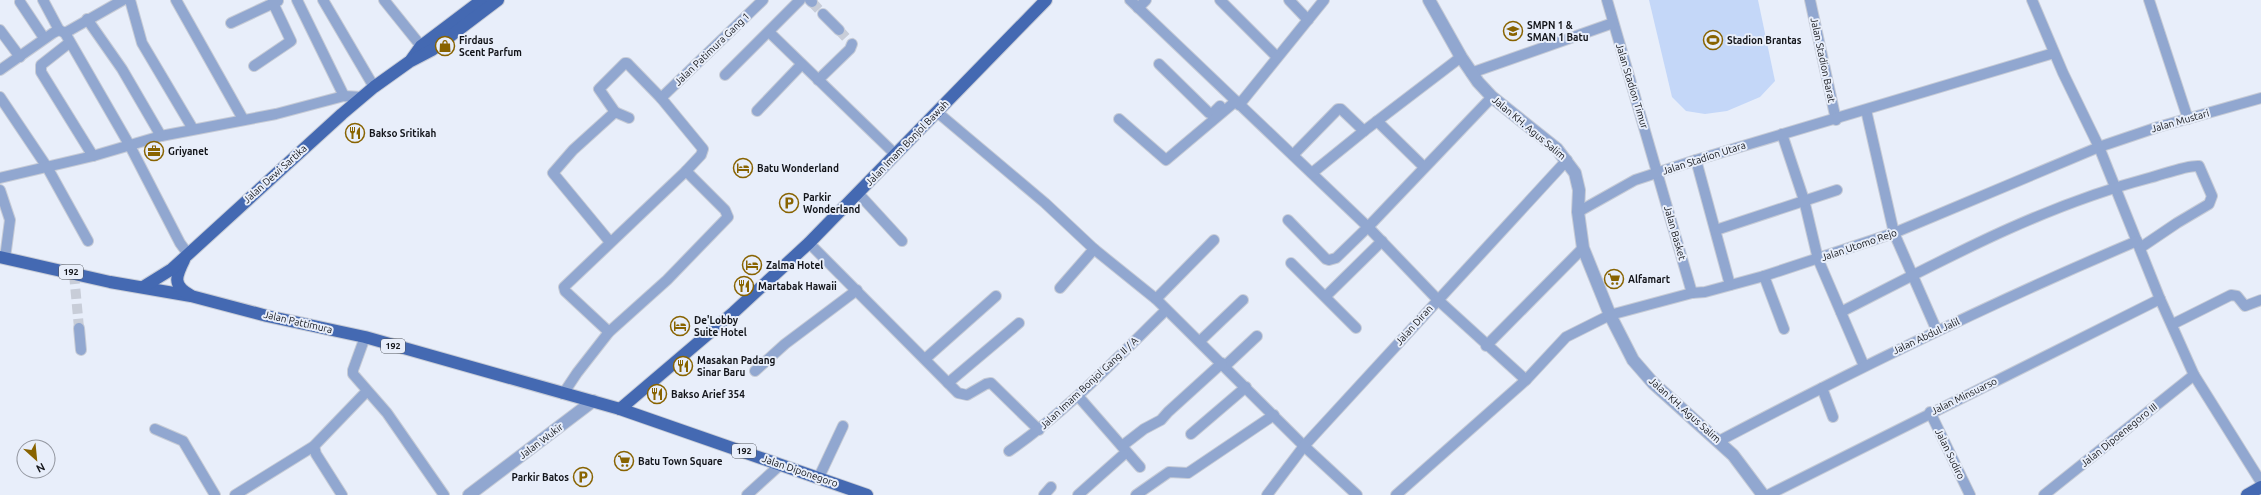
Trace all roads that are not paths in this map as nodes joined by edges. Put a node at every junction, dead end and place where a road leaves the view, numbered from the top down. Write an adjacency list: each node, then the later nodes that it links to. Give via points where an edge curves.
1 (43, 0): 33 (street)
2 (123, 0): 24 (street)
3 (130, 0): 69 (street, via 142,43)
4 (176, 0): 64 (street)
5 (297, 0): 52 (street)
6 (323, 0): 51 (street)
7 (384, 0): 38 (street)
8 (763, 0): 56 (street, Jalan Patimura Gang 1)
9 (800, 0): 34 (street)
10 (1046, 0): 62 (main road, Jalan Imam Bonjol Bawah)
11 (1130, 0): 25 (street)
12 (1146, 0): 25 (street)
13 (1220, 0): 41 (street)
14 (1289, 0): 28 (street)
15 (1324, 0): 28 (street)
16 (1430, 0): 42 (street, Jalan KH. Agus Salim)
17 (1607, 0): 30 (street, Jalan Stadion Timur)
18 (1810, 0): 67 (street, Jalan Stadion Barat)
19 (2032, 0): 39 (street)
20 (2148, 0): 66 (street)
21 (276, 1): 29 (street); 46 (street, via 291,41)
22 (491, 1): 38 (main road, Jalan Dewi Sartika); 43 (main road, Jalan Dewi Sartika, via 432,50)
23 (20, 2): 35 (street)
24 (105, 4): 27 (street)
25 (1138, 8): 58 (street)
26 (823, 14): 32 (street)
27 (88, 19): 33 (street); 72 (street, via 122,69)
28 (1308, 20): 41 (street)
29 (231, 23)
30 (1613, 23): 48 (street); 84 (street, Jalan Stadion Timur)
31 (0, 30): 40 (street)
32 (838, 30)
33 (62, 32): 35 (street); 36 (street)
34 (769, 32): 45 (street); 49 (street)
35 (44, 38): 40 (street)
36 (69, 43): 73 (street); 77 (street, via 41,64 41,72)
37 (852, 44): 50 (street)
38 (421, 46): 43 (main road, Jalan Dewi Sartika)
39 (2054, 53): 59 (street, Jalan Stadion Utara); 74 (street)
40 (20, 57): 47 (street)
41 (1277, 57): 58 (street)
42 (1461, 57): 48 (street, Jalan KH. Agus Salim); 68 (street)
43 (409, 62): 51 (main road, Jalan Dewi Sartika)
44 (1159, 64): 58 (street, via 1211,114)
45 (801, 65): 50 (street); 60 (street)
46 (254, 66)
47 (0, 70)
48 (1471, 73): 55 (street, Jalan KH. Agus Salim)
49 (726, 75)
50 (818, 80): 75 (street)
51 (374, 87): 54 (main road, Jalan Dewi Sartika)
52 (344, 96): 54 (street); 64 (street, via 276,114)
53 (0, 97): 80 (street)
54 (362, 97): 105 (main road, Jalan Dewi Sartika)
55 (1492, 97): 78 (street, Jalan KH. Agus Salim); 81 (street)
56 (661, 98): 61 (street, via 628,63 625,63 599,89); 82 (street, via 703,149 701,155)
57 (2261, 98): 66 (street, Jalan Mustari)
58 (1235, 101): 65 (street, via 1166,160); 76 (street)
59 (1866, 110): 67 (street, Jalan Stadion Utara); 95 (street)
60 (757, 111)
61 (615, 112): 63 (street); 100 (street, via 573,150 553,173)
62 (937, 112): 75 (main road, Jalan Imam Bonjol Bawah); 103 (street)
63 (629, 118)
64 (243, 119): 69 (street)
65 (1119, 119)
66 (2188, 119): 74 (street, Jalan Mustari)
67 (1836, 120): 71 (street, Jalan Stadion Utara)
68 (1377, 121): 70 (street); 81 (street)
69 (193, 129): 72 (street)
70 (1364, 131): 76 (street, via 1338,109); 83 (street)
71 (1782, 134): 79 (street, Jalan Stadion Utara); 90 (street)
72 (161, 136): 73 (street)
73 (130, 146): 77 (street); 105 (street)
74 (2099, 147): 86 (street); 95 (street, Jalan Utomo Rejo)
75 (896, 155): 89 (main road, Jalan Imam Bonjol Bawah)
76 (1292, 155): 83 (street)
77 (93, 156): 80 (street)
78 (1567, 160): 91 (street, Jalan KH. Agus Salim, via 1576,173 1579,190); 122 (street, Jalan Diran)
79 (1696, 160): 84 (street, Jalan Stadion Utara); 94 (street)
80 (47, 167): 85 (street); 97 (street)
81 (1424, 167): 93 (street)
82 (686, 171): 100 (street); 133 (street, via 725,210 728,217 667,280)
83 (1312, 173): 93 (street)
84 (1658, 173): 91 (street, Jalan Stadion Utara, via 1623,186); 115 (street, Jalan Basket)
85 (0, 178)
86 (2116, 187): 102 (street); 102 (street, Jalan Abdul Jalil, via 2197,166 2201,168 2212,196 2209,204); 109 (street, via 2018,223)
87 (0, 190): 106 (street, via 11,224)
88 (1837, 190): 90 (street)
89 (858, 193): 98 (street); 101 (main road, Jalan Imam Bonjol Bawah)
90 (1804, 200): 94 (street); 107 (street)
91 (1578, 212): 104 (street, Jalan KH. Agus Salim)
92 (1288, 220): 93 (street, via 1329,260 1336,258)
93 (1368, 227): 99 (street)
94 (1716, 230): 111 (street)
95 (1894, 233): 107 (street, Jalan Utomo Rejo); 109 (street)
96 (1214, 240): 119 (street)
97 (88, 241)
98 (902, 241)
99 (1382, 241): 118 (street); 122 (street)
100 (610, 242): 133 (street, via 564,289)
101 (809, 243): 114 (street); 152 (main road, Jalan Imam Bonjol Bawah, via 734,312)
102 (2139, 245): 120 (street); 132 (street, Jalan Abdul Jalil, via 2036,284)
103 (1094, 248): 113 (street); 119 (street)
104 (1583, 248): 126 (street, Jalan KH. Agus Salim); 137 (street)
105 (188, 254): 112 (main road, Jalan Dewi Sartika, via 172,269); 116 (main road, via 177,281 181,290)
106 (2, 258): 112 (main road, Jalan Pattimura / 192)
107 (1818, 258): 110 (street, Jalan Utomo Rejo); 125 (street)
108 (1291, 263): 118 (street)
109 (1914, 275): 125 (street); 132 (street)
110 (1764, 276): 111 (street, Jalan Utomo Rejo); 131 (street)
111 (1730, 285): 115 (street, Jalan Utomo Rejo)
112 (143, 287): 116 (main road, Jalan Pattimura / 192)
113 (1060, 288)
114 (857, 290): 139 (street); 142 (street, via 785,344)
115 (1692, 292): 126 (street, Jalan Utomo Rejo)
116 (191, 296): 135 (main road, Jalan Pattimura / 192, via 267,316)
117 (996, 296): 139 (street)
118 (1326, 296): 130 (street)
119 (1156, 299): 124 (street)
120 (2160, 299): 128 (street); 153 (street, Jalan Minsuarso)
121 (1243, 300): 136 (street)
122 (1438, 300): 137 (street); 162 (street, Jalan Diran)
123 (2261, 300): 128 (street, via 2245,306 2237,296 2231,295)
124 (1166, 310): 136 (street); 150 (street, Jalan Imam Bonjol Gang II / A)
125 (1841, 312): 141 (street)
126 (1610, 315): 144 (street, Jalan Utomo Rejo, via 1566,337); 160 (street, Jalan KH. Agus Salim, via 1642,372)
127 (1020, 323): 145 (street)
128 (2172, 324): 143 (street)
129 (79, 328): 138 (street)
130 (1356, 328)
131 (1784, 329)
132 (1937, 331): 141 (street, Jalan Abdul Jalil)
133 (609, 332): 149 (street)
134 (1257, 336): 140 (street)
135 (365, 337): 148 (street, via 353,374); 149 (main road, Jalan Pattimura / 192)
136 (1200, 341): 140 (street)
137 (1486, 346): 144 (street)
138 (82, 350)
139 (925, 359): 145 (street)
140 (1224, 365): 146 (street); 163 (street, via 1164,418 1144,429)
141 (1864, 366): 147 (street, Jalan Abdul Jalil)
142 (755, 371)
143 (2194, 375): 168 (street); 187 (street, Jalan Dipoenegoro III)
144 (1526, 380): 183 (street, Jalan Utomo Rejo)
145 (948, 383): 158 (street, via 964,396 991,383)
146 (1246, 387): 154 (street); 159 (street)
147 (1822, 388): 155 (street); 160 (street, Jalan Abdul Jalil)
148 (367, 391): 161 (street); 175 (street, via 387,413)
149 (563, 394): 151 (main road, Jalan Pattimura / 192)
150 (1078, 396): 158 (street, Jalan Imam Bonjol Gang II / A); 163 (street)
151 (593, 401): 152 (main road, 192); 176 (street, Jalan Wukir)
152 (620, 409): 165 (main road, Jalan Diponegoro / 192)
153 (1930, 412): 185 (street, Jalan Minsuarso); 186 (street, Jalan Sudiro)
154 (1274, 415): 162 (street); 181 (street, via 1188,473 1169,472)
155 (1833, 416)
156 (843, 426): 167 (street)
157 (155, 429): 172 (street, via 183,441)
158 (1039, 430): 164 (street, Jalan Imam Bonjol Gang II / A)
159 (1191, 434)
160 (1719, 441): 184 (street, Jalan KH. Agus Salim, via 1733,455)
161 (314, 446): 173 (street); 174 (street, via 316,454)
162 (1304, 446): 171 (street, Jalan Diran); 182 (street)
163 (1123, 450): 166 (street); 180 (street)
164 (1009, 451)
165 (780, 465): 167 (main road, Jalan Diponegoro / 192); 177 (street)
166 (1140, 467)
167 (819, 478): 178 (main road, Jalan Diponegoro / 192)
168 (2261, 482)
169 (2261, 487): 188 (main road)
170 (1051, 488): 179 (street)
171 (1269, 494)
172 (214, 495)
173 (235, 495)
174 (342, 495)
175 (444, 495)
176 (469, 495)
177 (747, 495)
178 (867, 495)
179 (1044, 495)
180 (1078, 495)
181 (1136, 495)
182 (1357, 495)
183 (1396, 495)
184 (1763, 495)
185 (1768, 495)
186 (1970, 495)
187 (2044, 495)
188 (2248, 495)

